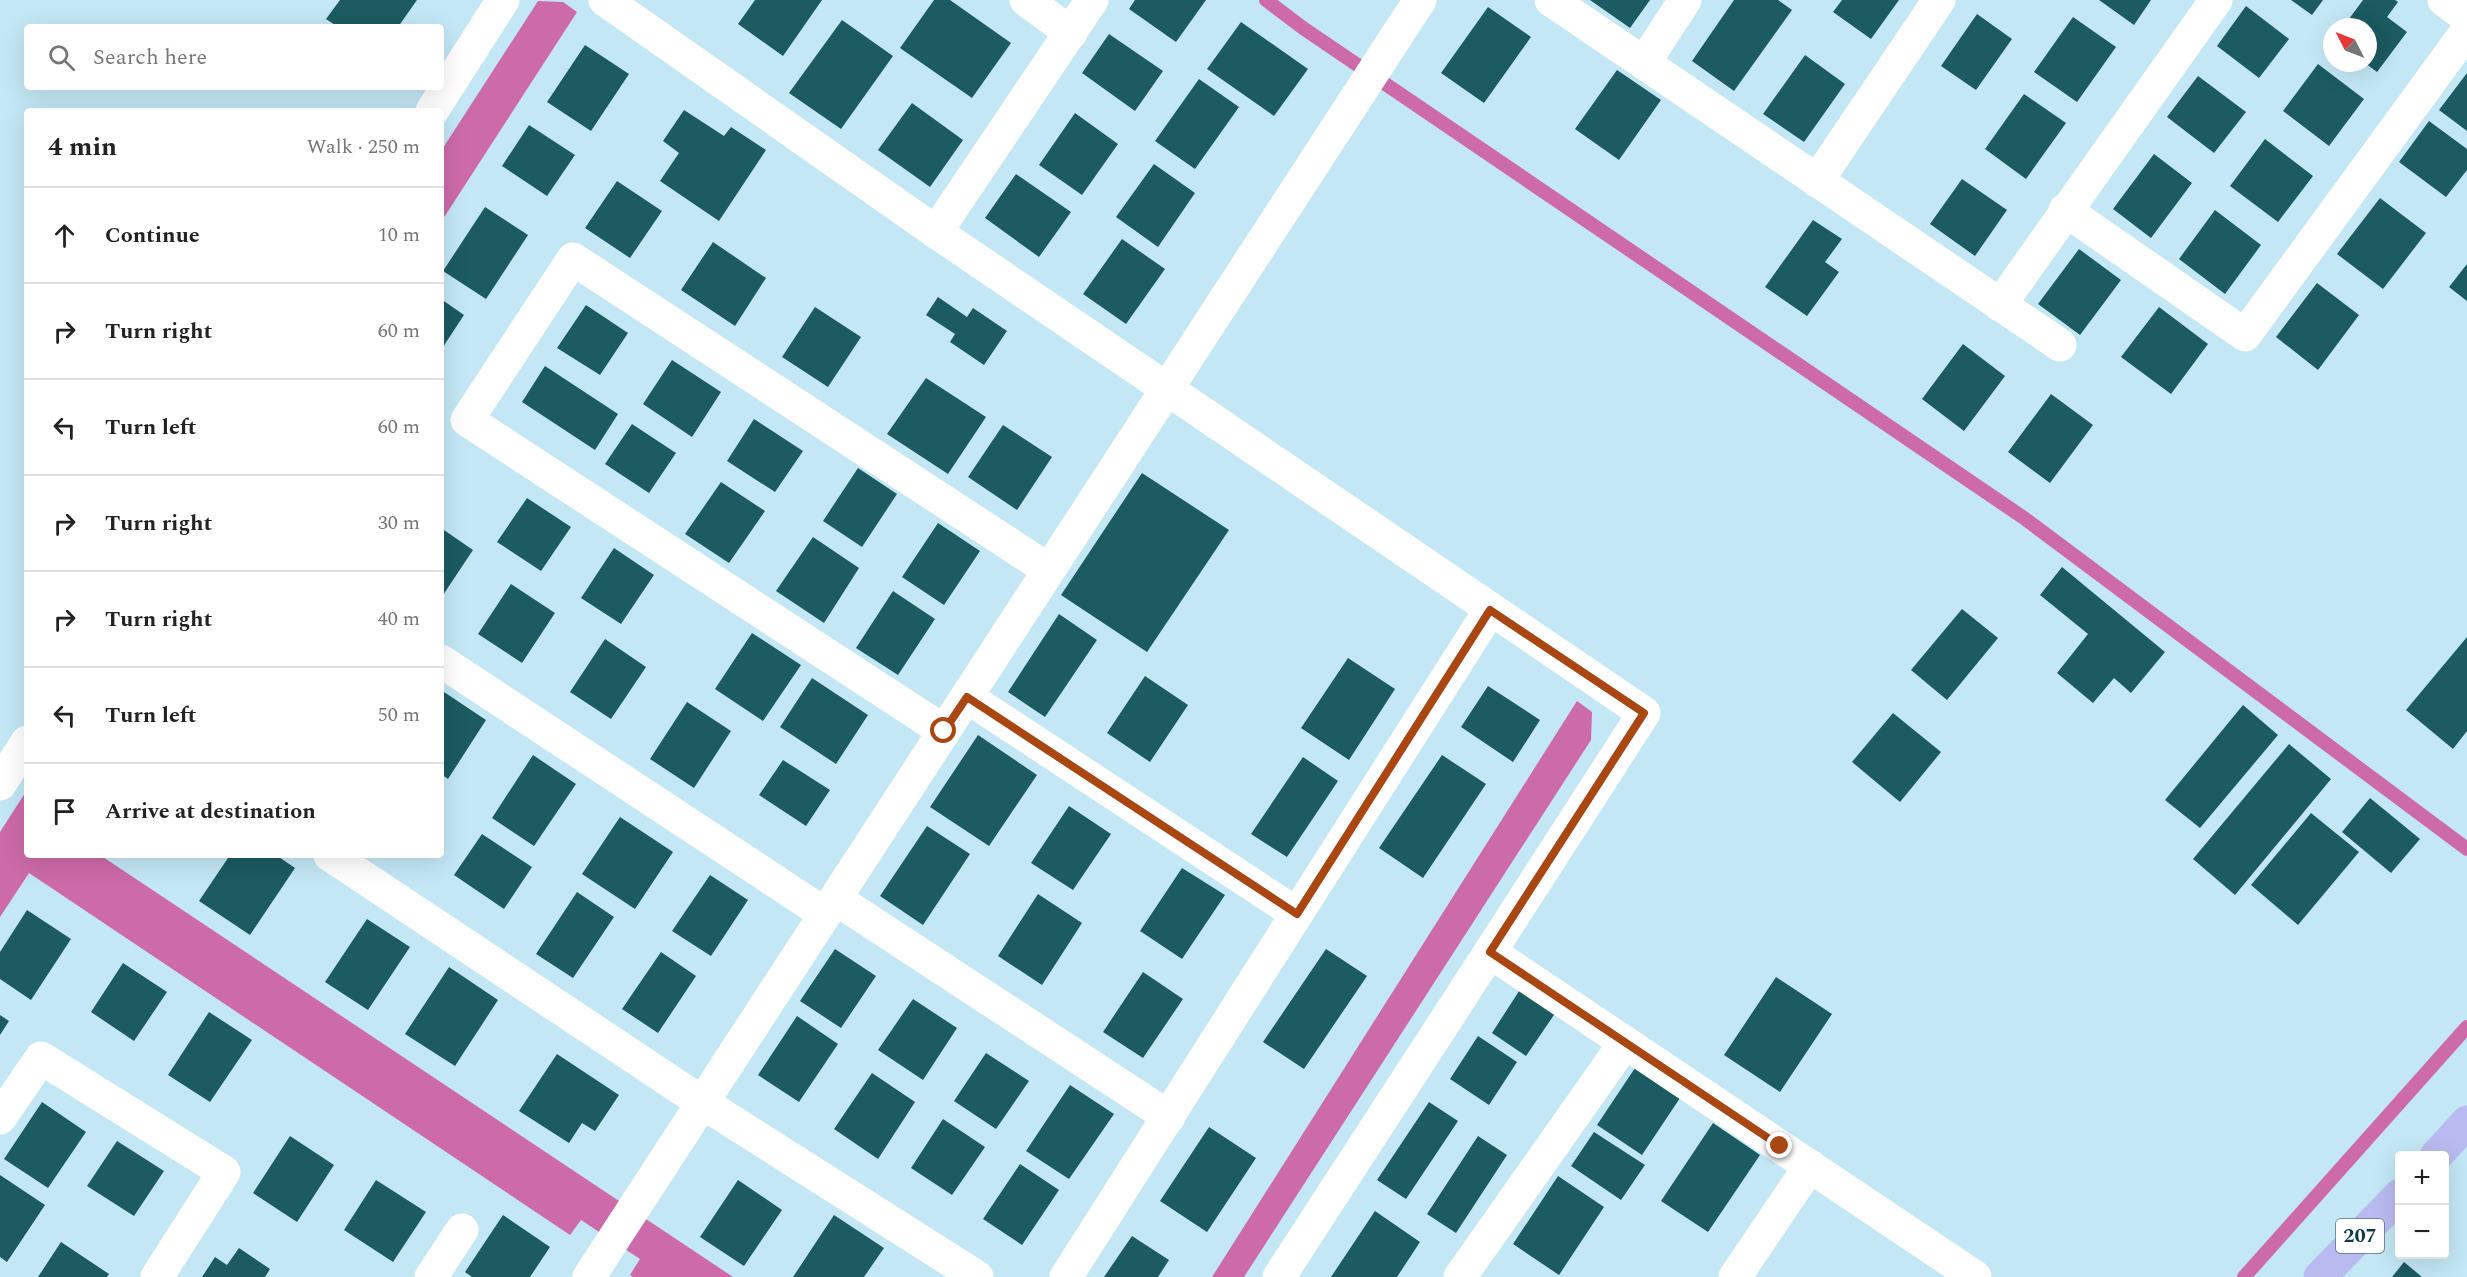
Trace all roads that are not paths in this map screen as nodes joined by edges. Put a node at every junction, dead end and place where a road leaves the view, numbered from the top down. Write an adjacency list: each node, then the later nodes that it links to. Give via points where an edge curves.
1 (503, 0): 15 (street)
2 (605, 0): 18 (street)
3 (1026, 0): 13 (street)
4 (1092, 0): 13 (street)
5 (1420, 0): 21 (street)
6 (1551, 0): 14 (street)
7 (1685, 0): 14 (street)
8 (1939, 0): 16 (street)
9 (2216, 0): 17 (street)
10 (2445, 0): 11 (street)
11 (2467, 17)
12 (2467, 31): 17 (street, via 2245,336)
13 (1071, 33): 18 (street)
14 (1644, 63): 16 (street)
15 (434, 108)
16 (1817, 181): 19 (street)
17 (2065, 210): 19 (street)
18 (936, 232): 21 (street)
19 (2000, 305): 20 (street)
20 (2060, 345)
21 (1168, 388): 22 (street); 23 (street)
22 (1049, 570): 25 (street); 26 (street, via 573,259 467,420)
23 (1490, 610): 31 (street); 32 (street, via 1644,713)
24 (444, 663): 30 (street)
25 (967, 697): 26 (street); 31 (street)
26 (944, 731): 30 (street)
27 (24, 747): 28 (street)
28 (0, 784)
29 (335, 858): 34 (street)
30 (830, 906): 34 (street); 35 (street)
31 (1297, 914): 35 (street)
32 (1490, 952): 33 (street); 47 (street)
33 (1624, 1044): 39 (street); 48 (street)
34 (703, 1103): 44 (street); 45 (street)
35 (1168, 1117): 46 (street)
36 (0, 1118): 42 (street, via 40,1058 224,1172)
37 (2467, 1122): 38 (highway)
38 (2440, 1151)
39 (1810, 1167): 49 (street); 50 (street)
40 (2395, 1200): 51 (highway, 207)
41 (462, 1230): 43 (street)
42 (157, 1277)
43 (431, 1277)
44 (588, 1277)
45 (977, 1277)
46 (1066, 1277)
47 (1280, 1277)
48 (1460, 1277)
49 (1735, 1277)
50 (1975, 1277)
51 (2320, 1277)

